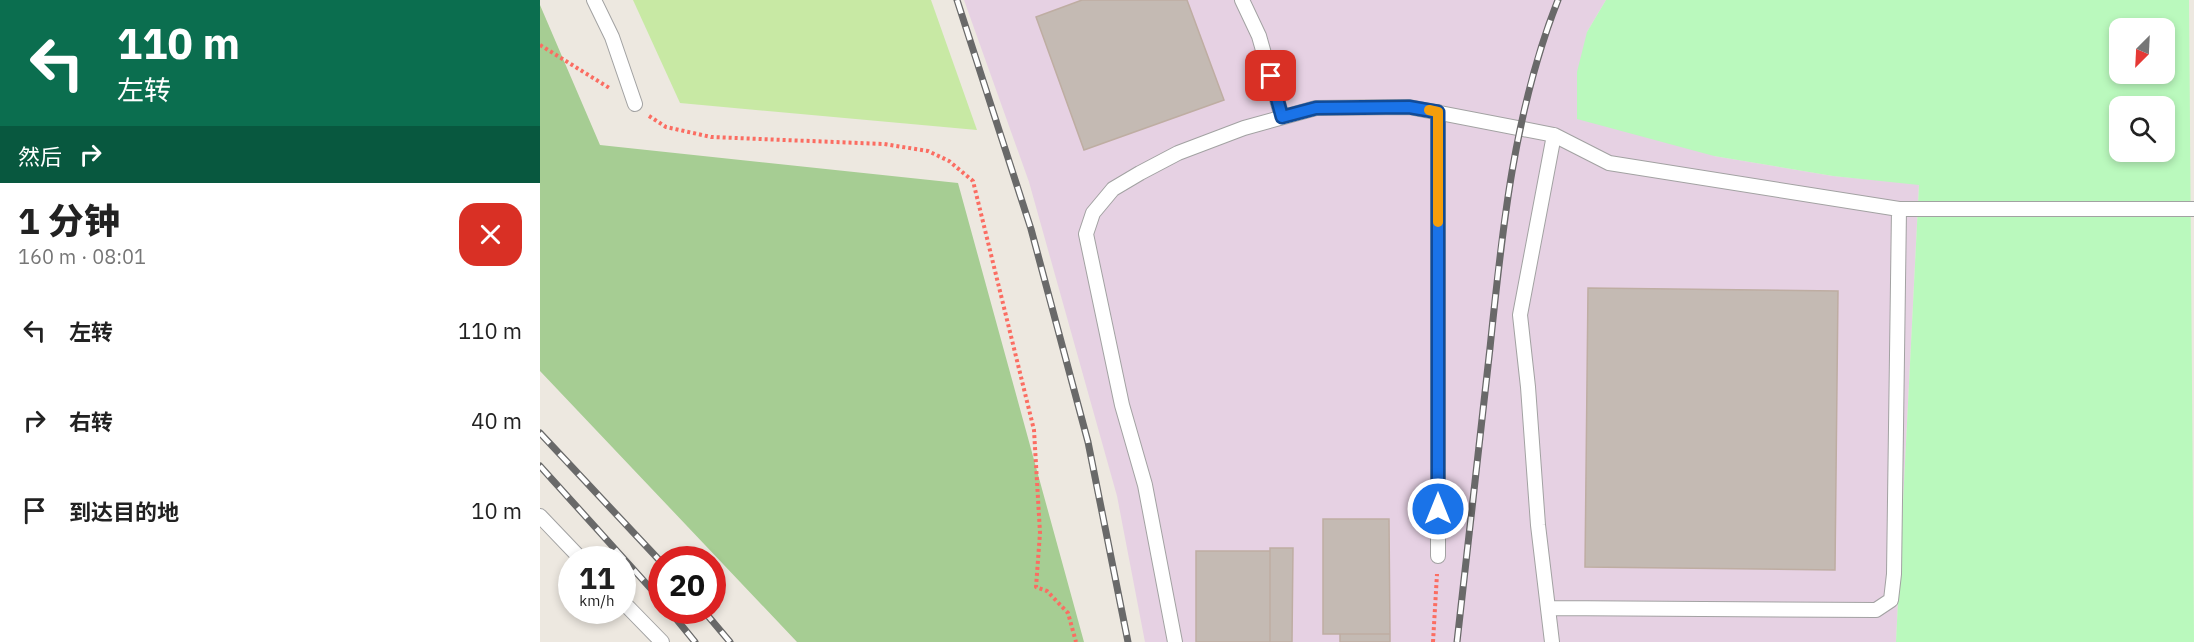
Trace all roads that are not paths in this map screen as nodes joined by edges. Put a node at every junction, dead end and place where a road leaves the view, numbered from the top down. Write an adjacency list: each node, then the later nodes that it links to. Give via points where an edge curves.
1 (594, 0): 3 (lane, via 612,37)
2 (1242, 0): 5 (lane, via 1259,36)
3 (635, 104)
4 (1438, 112): 5 (lane, via 1409,107 1316,108); 6 (lane); 11 (lane)
5 (1282, 117): 15 (lane, via 1178,153 1113,189 1093,213 1086,234 1122,405 1145,485)
6 (1554, 135): 7 (lane, via 1609,163); 12 (lane, via 1520,315)
7 (1899, 209): 8 (lane); 12 (lane, via 1891,600 1876,610)
8 (2194, 209)
9 (540, 516): 10 (lane)
10 (569, 546)
11 (1438, 556)
12 (1548, 608): 16 (lane)
13 (636, 615): 14 (lane)
14 (662, 642)
15 (1175, 642)
16 (1552, 642)

